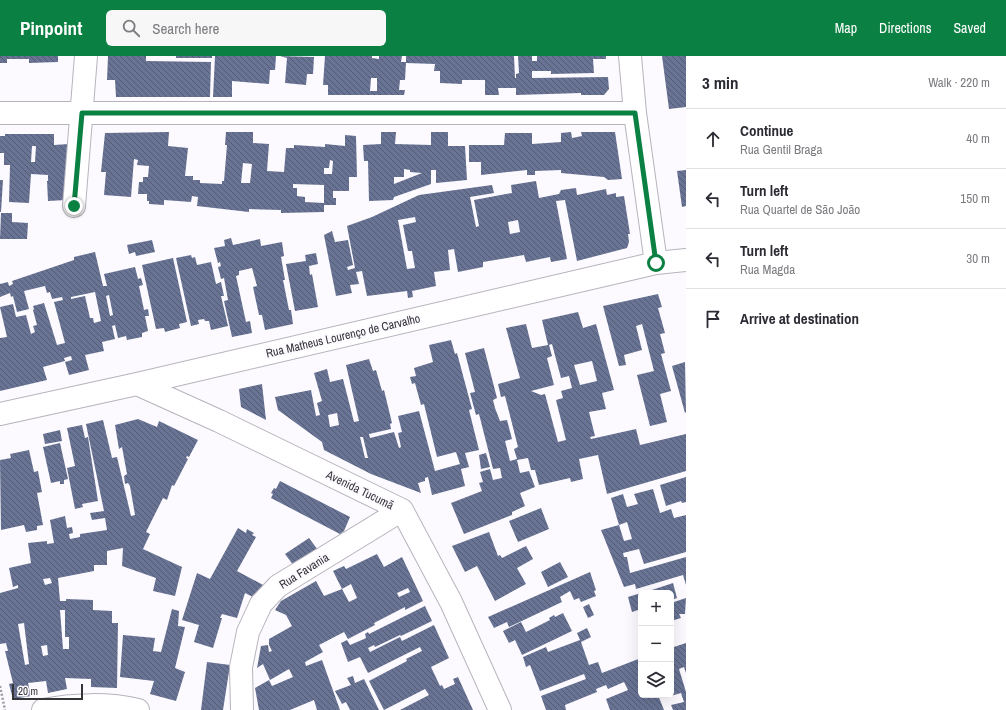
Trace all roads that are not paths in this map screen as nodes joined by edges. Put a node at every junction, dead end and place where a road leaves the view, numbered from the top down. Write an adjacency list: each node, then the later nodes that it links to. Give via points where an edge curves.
1 (86, 56): 3 (street)
2 (630, 56): 4 (street)
3 (82, 113): 4 (street); 5 (street); 6 (street)
4 (635, 113): 8 (street)
5 (0, 114)
6 (74, 206)
7 (686, 260): 8 (street, Rua Matheus Lourenço de Carvalho)
8 (656, 263): 9 (street, Rua Matheus Lourenço de Carvalho)
9 (137, 384): 10 (street, Rua Matheus Lourenço de Carvalho); 11 (street, Avenida Tucumã)
10 (0, 414)
11 (402, 510): 14 (street, Rua Favania, via 278,586 260,604 248,632 241,667); 15 (street, Avenida Tucumã, via 451,602)
12 (43, 710): 13 (street, via 87,706)
13 (138, 710)
14 (242, 710)
15 (500, 710)

